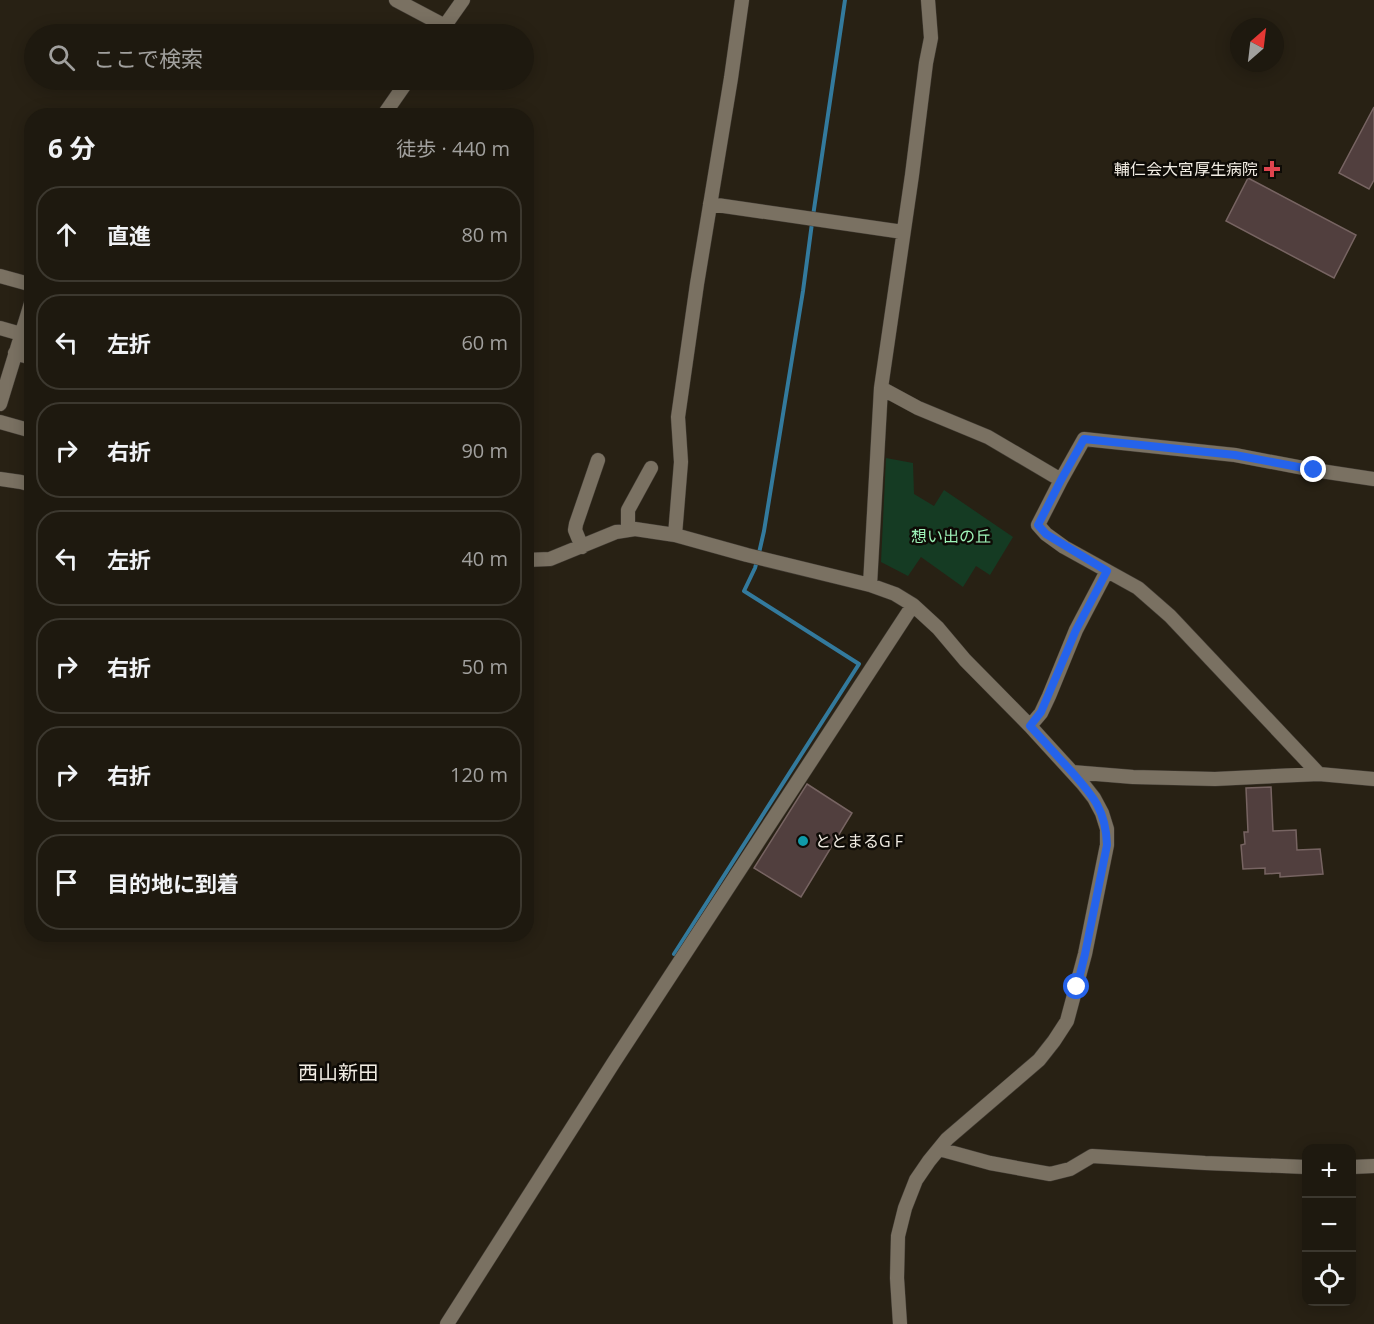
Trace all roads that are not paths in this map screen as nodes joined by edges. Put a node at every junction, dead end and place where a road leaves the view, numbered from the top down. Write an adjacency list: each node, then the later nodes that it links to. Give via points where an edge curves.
1 (396, 0): 5 (street)
2 (463, 0): 6 (street)
3 (742, 0): 9 (street)
4 (928, 0): 10 (street, via 932,38)
5 (433, 24)
6 (446, 24)
7 (401, 90): 8 (street)
8 (389, 108)
9 (710, 204): 10 (street); 29 (street, via 678,417 681,462)
10 (903, 232): 18 (street)
11 (0, 276): 12 (street)
12 (24, 283)
13 (24, 325): 15 (street)
14 (0, 328): 15 (street)
15 (21, 334): 16 (street)
16 (15, 353): 17 (street); 19 (street)
17 (24, 356)
18 (881, 388): 26 (street, via 988,437); 33 (street)
19 (0, 404)
20 (0, 422): 21 (street)
21 (24, 429)
22 (598, 460): 30 (street, via 576,524)
23 (651, 468): 28 (street, via 628,510)
24 (0, 479): 27 (street)
25 (1374, 479): 26 (street, via 1235,455 1084,439)
26 (1061, 480): 32 (street, via 1038,525 1046,534)
27 (24, 484)
28 (628, 530): 29 (street); 30 (street)
29 (675, 535): 33 (street)
30 (582, 547): 31 (street, via 550,559)
31 (534, 560)
32 (1107, 571): 35 (street, via 1076,630 1045,704); 37 (street, via 1138,588 1170,616)
33 (870, 585): 34 (street)
34 (913, 605): 35 (street); 43 (street)
35 (1030, 726): 36 (street)
36 (1072, 772): 37 (street, via 1215,779); 39 (street, via 1102,813 1107,845 1067,1021 1039,1060)
37 (1319, 774): 38 (street)
38 (1374, 779)
39 (939, 1149): 41 (street, via 1050,1174 1070,1169 1092,1156); 44 (street, via 916,1180 898,1236)
40 (1374, 1166): 42 (street)
41 (1302, 1167)
42 (1356, 1167)
43 (447, 1324)
44 (900, 1324)

